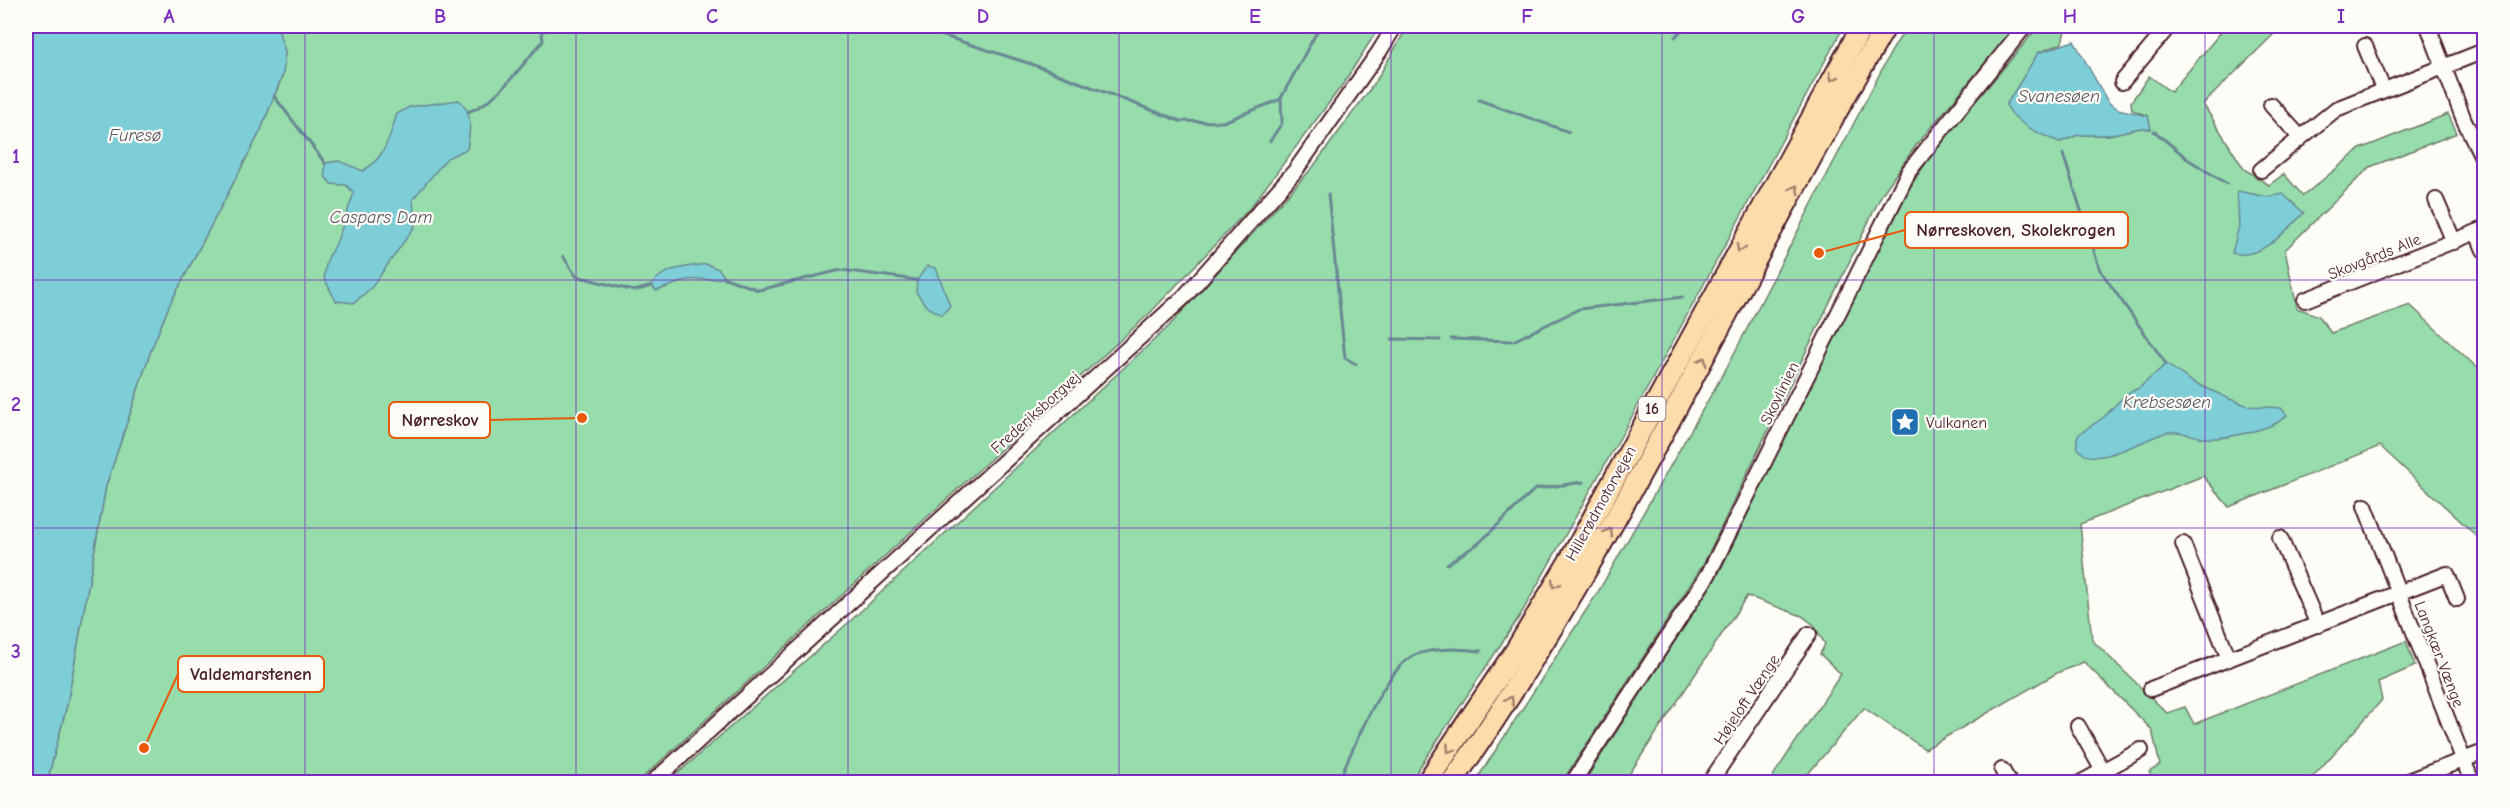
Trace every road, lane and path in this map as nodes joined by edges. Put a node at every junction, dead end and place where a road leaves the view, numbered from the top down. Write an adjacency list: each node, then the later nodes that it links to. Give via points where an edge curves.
1 (1395, 26): 35 (street, Frederiksborgvej, via 1295,171 1184,297)
2 (1862, 26): 36 (highway, Hillerødmotorvejen / 16, one-way to 36, via 1570,560 1516,650)
3 (1886, 26): 37 (highway, Hillerødmotorvejen / 16, one-way to 3, via 1503,710 1589,568)
4 (2025, 26): 38 (street, Skovlinien, via 1909,171 1708,575)
5 (2169, 26): 10 (street)
6 (2428, 26): 9 (street)
7 (2365, 46): 11 (street)
8 (2484, 51): 9 (street)
9 (2444, 66): 11 (street); 14 (street)
10 (2122, 82)
11 (2383, 89): 13 (street, via 2336,109)
12 (2271, 105): 13 (street)
13 (2300, 137): 15 (street)
14 (2484, 161)
15 (2261, 170)
16 (2436, 200): 18 (street)
17 (2481, 231): 18 (street, Skovgårds Alle); 19 (street, Skovgårds Alle)
18 (2454, 242): 20 (street, Skovgårds Alle)
19 (2484, 250)
20 (2305, 300)
21 (2365, 506): 24 (street, Langkær Vænge)
22 (2280, 538): 26 (street)
23 (2183, 544): 28 (street)
24 (2398, 593): 25 (street, Langkær Vænge, via 2447,574); 26 (street, Langkær Vænge); 33 (street, Langkær Vænge)
25 (2457, 599)
26 (2318, 626): 28 (street, Langkær Vænge)
27 (1809, 634): 39 (street, Højeloft Vænge)
28 (2229, 659): 29 (street, Langkær Vænge)
29 (2151, 689)
30 (2078, 726): 34 (street)
31 (2141, 750): 34 (street)
32 (2484, 752): 33 (street)
33 (2463, 760): 41 (street); 42 (street, Langkær Vænge)
34 (2103, 771): 40 (street)
35 (653, 783)
36 (1427, 783)
37 (1452, 783)
38 (1573, 783)
39 (1710, 783)
40 (2082, 783)
41 (2405, 783)
42 (2472, 783)

